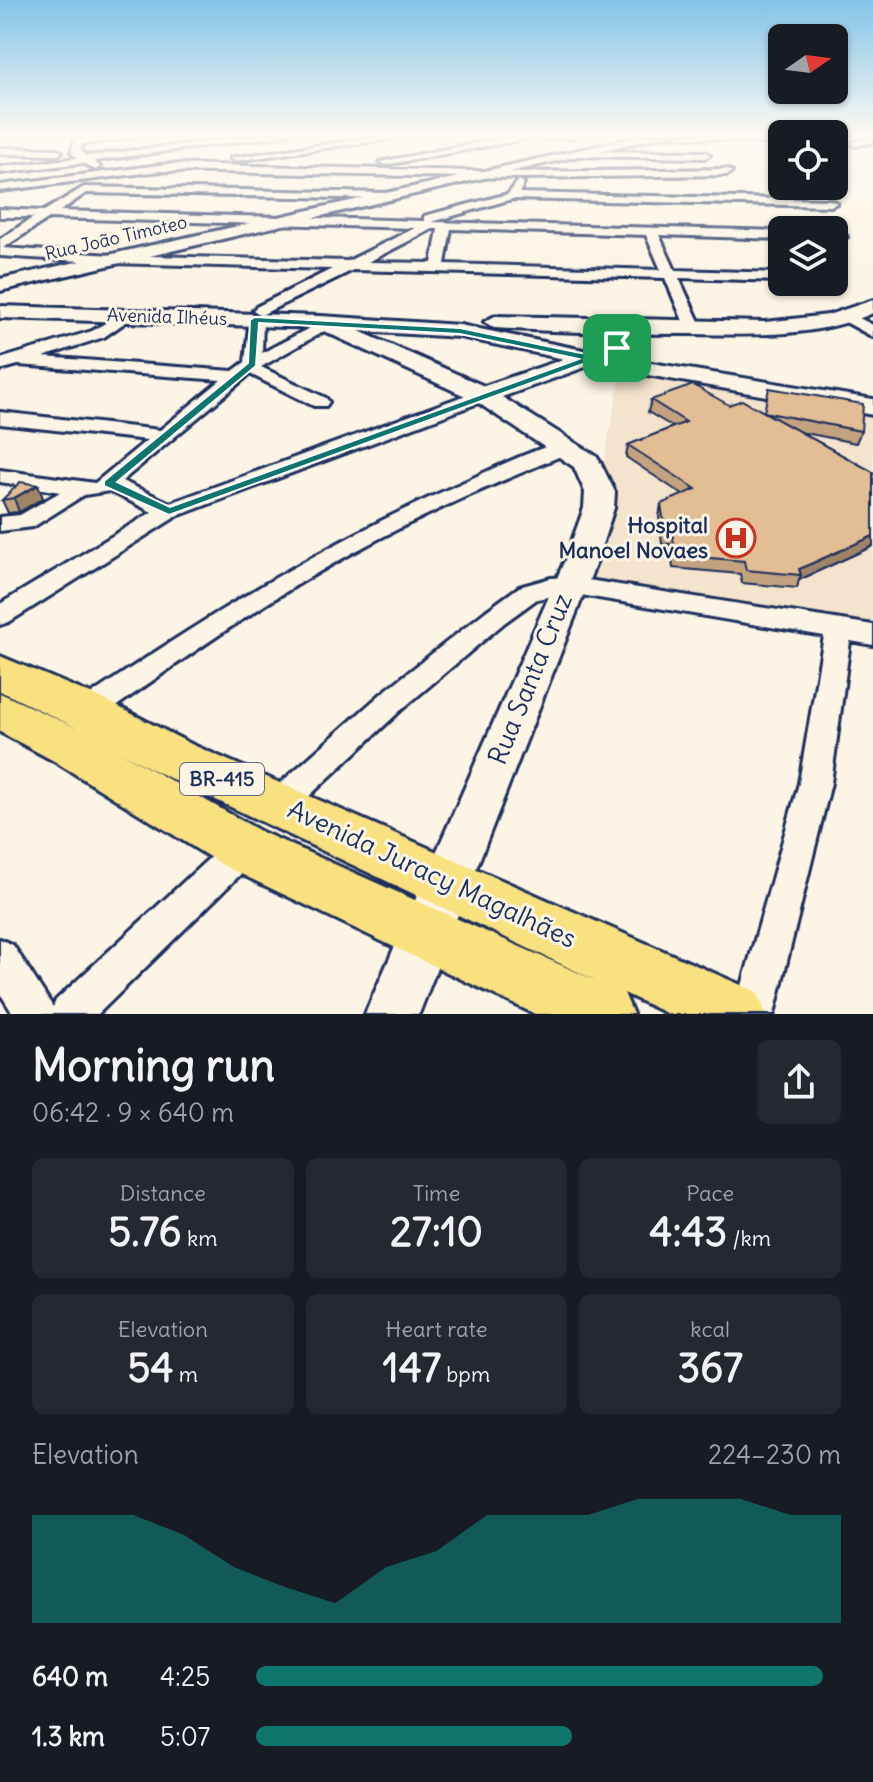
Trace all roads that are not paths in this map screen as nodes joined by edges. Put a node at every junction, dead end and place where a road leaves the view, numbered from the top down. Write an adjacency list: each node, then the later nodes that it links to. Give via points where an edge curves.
1 (43, 182): 4 (street)
2 (453, 182): 6 (main road, Rua João Timoteo)
3 (519, 182): 5 (street)
4 (0, 188)
5 (512, 196): 7 (street); 11 (street)
6 (356, 199): 9 (street, via 84,190); 10 (main road, Rua João Timoteo)
7 (831, 203)
8 (0, 213): 9 (street)
9 (48, 214): 10 (street); 16 (street)
10 (278, 221): 11 (street); 18 (main road, Rua João Timoteo)
11 (405, 226): 12 (street)
12 (428, 227): 13 (street); 19 (street)
13 (445, 227): 14 (street); 20 (street)
14 (651, 231): 15 (street); 21 (street)
15 (768, 235)
16 (0, 245)
17 (0, 252): 18 (street)
18 (112, 259): 19 (street); 23 (main road, Rua João Timoteo)
19 (352, 266): 20 (street); 27 (street)
20 (438, 267): 21 (street)
21 (668, 273): 22 (street); 32 (street)
22 (768, 277)
23 (0, 282)
24 (0, 299): 27 (main road, Avenida Ilhéus)
25 (873, 306): 29 (main road, Avenida Ilhéus)
26 (0, 312): 28 (main road, Avenida Ilhéus)
27 (258, 315): 28 (main road, Avenida Ilhéus); 30 (main road, Avenida Ilhéus); 31 (main road, Avenida Ilhéus); 40 (street)
28 (125, 316): 37 (street, via 98,334)
29 (845, 316): 33 (main road, Avenida Ilhéus); 34 (street)
30 (323, 324): 36 (main road, Avenida Ilhéus, via 475,333); 40 (street); 41 (main road)
31 (593, 327): 32 (main road, Avenida Ilhéus); 35 (main road)
32 (694, 328): 33 (main road, Avenida Ilhéus)
33 (784, 328): 35 (main road, Avenida Ilhéus, via 744,337 631,342)
34 (873, 332)
35 (617, 348): 36 (main road, Avenida Ilhéus); 39 (main road)
36 (591, 358): 39 (main road); 41 (main road)
37 (18, 360): 38 (street); 40 (street)
38 (0, 365)
39 (633, 367): 43 (main road)
40 (246, 369): 42 (street); 45 (street)
41 (483, 395): 46 (main road); 50 (street)
42 (320, 402)
43 (873, 407)
44 (0, 418): 45 (street)
45 (163, 436): 48 (street)
46 (566, 447): 52 (main road, Rua Santa Cruz, via 586,462 600,492 599,508); 58 (street, via 381,528 321,561)
47 (0, 476): 49 (street)
48 (109, 483): 49 (street); 50 (street)
49 (80, 489): 51 (street, via 25,522)
50 (169, 511): 53 (street)
51 (0, 524)
52 (569, 585): 54 (street); 59 (street, via 528,593 495,617); 61 (main road, Rua Santa Cruz)
53 (0, 616)
54 (838, 630): 55 (street); 69 (street, via 815,783)
55 (873, 635)
56 (0, 672): 58 (main road, Avenida Juracy Magalhães / BR-415)
57 (0, 711): 60 (main road, BR-415)
58 (87, 712): 59 (main road, Avenida Juracy Magalhães / BR-415)
59 (279, 804): 61 (main road, Avenida Juracy Magalhães / BR-415)
60 (243, 849): 62 (main road, BR-415); 65 (street)
61 (448, 880): 62 (main road, Rua Santa Cruz); 68 (main road, Avenida Juracy Magalhães / BR-415)
62 (427, 933): 66 (main road, Rua Santa Cruz); 67 (main road, BR-415)
63 (0, 958): 64 (street)
64 (36, 1014)
65 (70, 1014)
66 (392, 1014)
67 (602, 1014)
68 (735, 1014)
69 (754, 1014)

